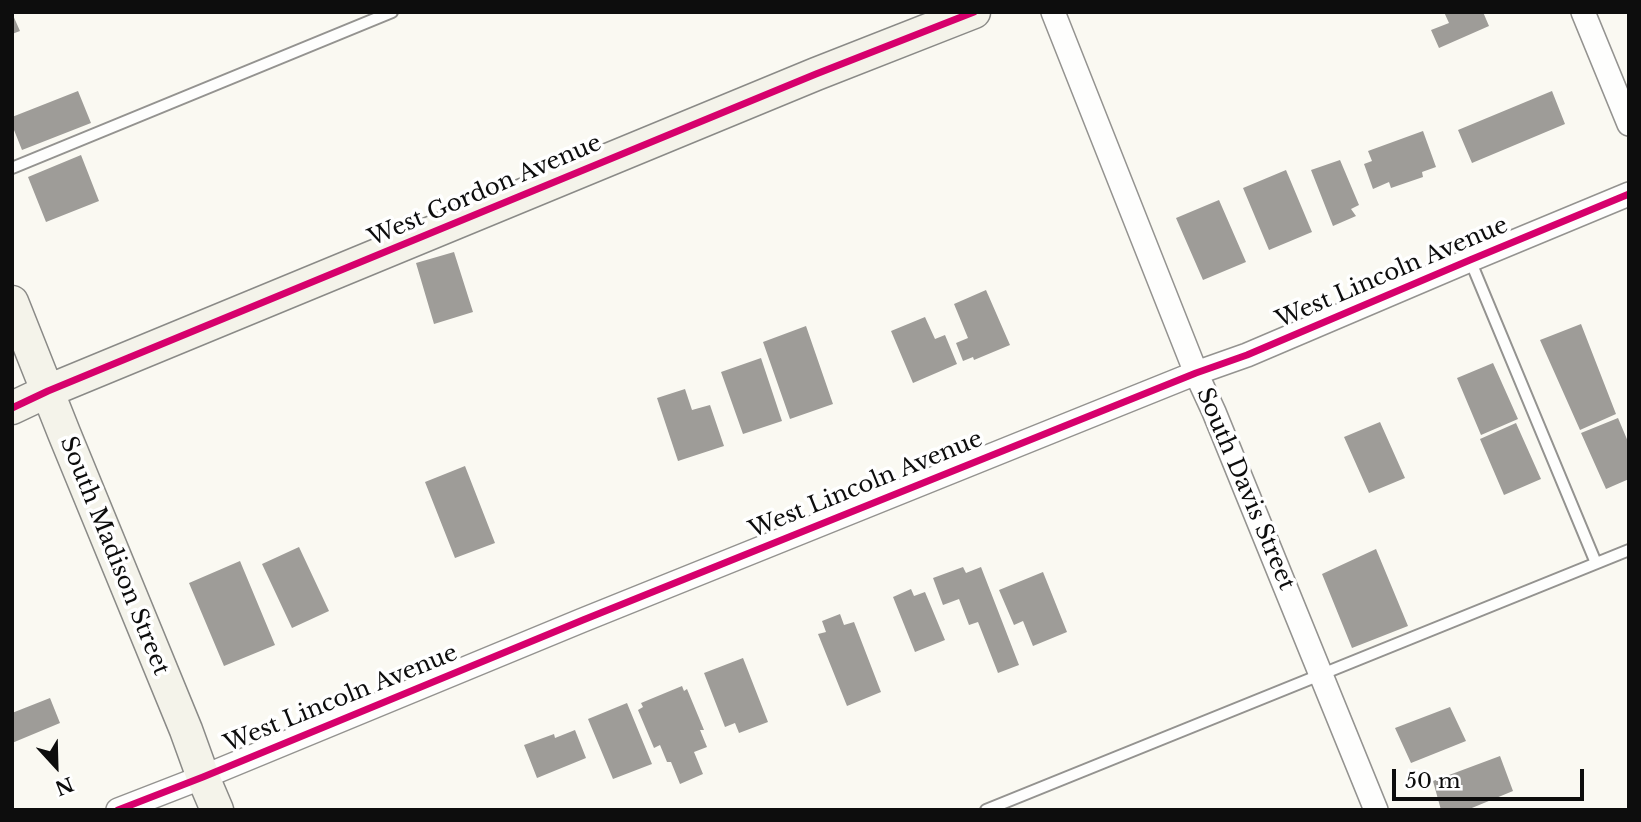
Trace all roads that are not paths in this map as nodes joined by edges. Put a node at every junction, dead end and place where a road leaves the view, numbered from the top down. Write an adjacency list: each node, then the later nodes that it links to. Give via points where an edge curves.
1 (392, 12): 6 (lane)
2 (974, 12): 11 (street, West Gordon Avenue)
3 (1053, 12): 10 (street, South Davis Street)
4 (1583, 12): 5 (street)
5 (1629, 124)
6 (12, 168)
7 (1629, 194): 8 (street, West Lincoln Avenue)
8 (1471, 260): 10 (street, West Lincoln Avenue); 14 (lane)
9 (12, 302): 11 (street, South Madison Street)
10 (1196, 373): 15 (street, South Davis Street); 16 (street, West Lincoln Avenue)
11 (48, 391): 12 (street, West Gordon Avenue); 16 (street, South Madison Street)
12 (12, 408)
13 (1629, 550): 14 (lane)
14 (1596, 563): 15 (lane)
15 (1321, 674): 19 (lane); 20 (street, South Davis Street)
16 (203, 777): 17 (street, West Lincoln Avenue); 18 (street, South Madison Street)
17 (118, 810)
18 (217, 810)
19 (986, 810)
20 (1376, 810)

